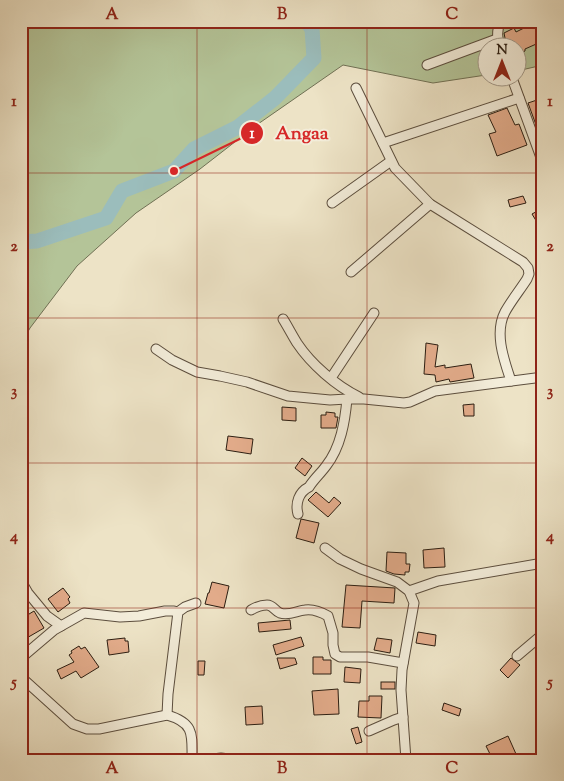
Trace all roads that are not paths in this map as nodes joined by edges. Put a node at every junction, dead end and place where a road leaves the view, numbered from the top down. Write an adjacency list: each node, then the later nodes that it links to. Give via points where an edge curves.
1 (501, 21): 2 (street)
2 (498, 38)
3 (476, 50): 4 (street)
4 (427, 66)
5 (356, 88): 8 (street)
6 (516, 88): 7 (street)
7 (519, 98): 8 (street); 10 (street)
8 (383, 143): 9 (street)
9 (391, 161): 11 (street); 12 (street)
10 (543, 163)
11 (332, 203)
12 (430, 204): 13 (street); 19 (street, via 503,248 528,268 527,279 505,312 500,334)
13 (351, 272)
14 (374, 314): 17 (street)
15 (283, 319): 17 (street, via 298,344)
16 (156, 349): 20 (street, via 197,372 247,382 288,396)
17 (331, 378): 21 (street, via 346,391)
18 (543, 378): 19 (street)
19 (510, 381): 21 (street, via 435,391 404,403)
20 (346, 399): 21 (street); 22 (street, via 339,445 328,464 299,497)
21 (364, 399)
22 (298, 514)
23 (324, 548): 26 (street, via 361,569 397,582)
24 (543, 564): 26 (street, via 438,581)
25 (21, 581): 30 (street, via 47,616)
26 (409, 591): 34 (street, via 414,603)
27 (196, 603): 29 (street)
28 (251, 610): 34 (street, via 270,606 280,613 294,614 305,610 323,613 331,624 335,654)
29 (178, 612): 30 (street, via 120,617 84,614); 36 (street)
30 (61, 626): 33 (street)
31 (543, 634): 32 (street)
32 (517, 656)
33 (21, 658)
34 (403, 663): 37 (street)
35 (21, 677): 36 (street, via 73,724 87,729)
36 (167, 716): 39 (street, via 178,718 189,728)
37 (403, 717): 38 (street); 42 (street)
38 (369, 731)
39 (192, 760)
40 (205, 760): 41 (street)
41 (237, 760)
42 (406, 760)

